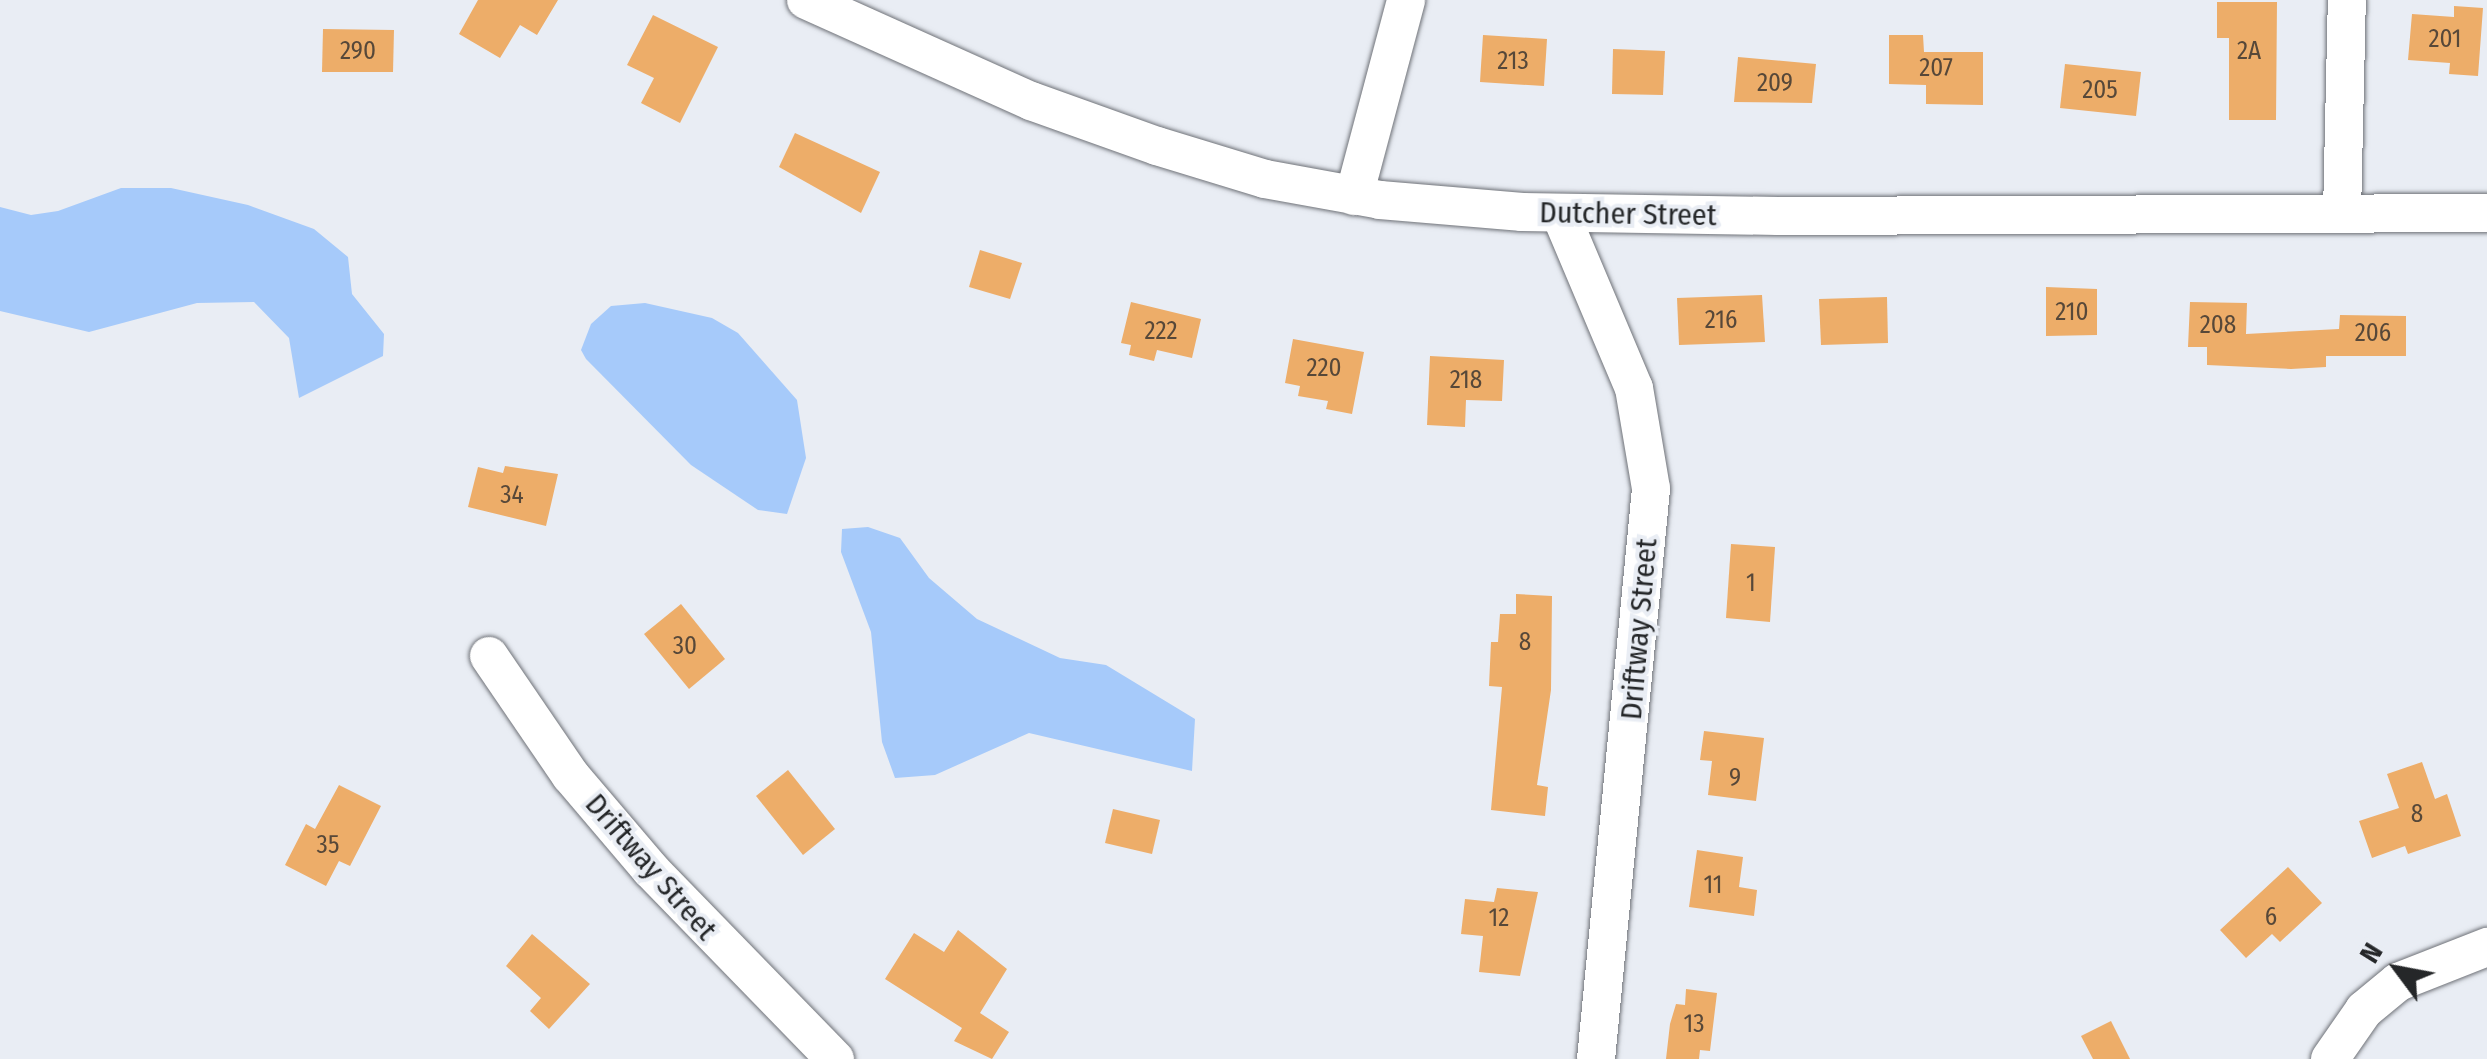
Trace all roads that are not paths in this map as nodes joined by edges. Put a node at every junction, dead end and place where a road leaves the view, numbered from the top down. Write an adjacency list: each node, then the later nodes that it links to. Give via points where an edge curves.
1 (806, 0): 4 (street, Dutcher Street, via 1031,101 1156,146 1265,179)
2 (1406, 0): 4 (street)
3 (2347, 0): 7 (street)
4 (1354, 196): 6 (street, Dutcher Street)
5 (2487, 212): 7 (street, Dutcher Street)
6 (1560, 213): 7 (street, Dutcher Street); 11 (street, Driftway Street, via 1634,388 1651,489)
7 (2342, 214)
8 (488, 656): 10 (street, Driftway Street, via 571,776 651,870)
9 (2487, 947): 12 (street, via 2398,982 2364,1010)
10 (835, 1059)
11 (1596, 1059)
12 (2330, 1059)

